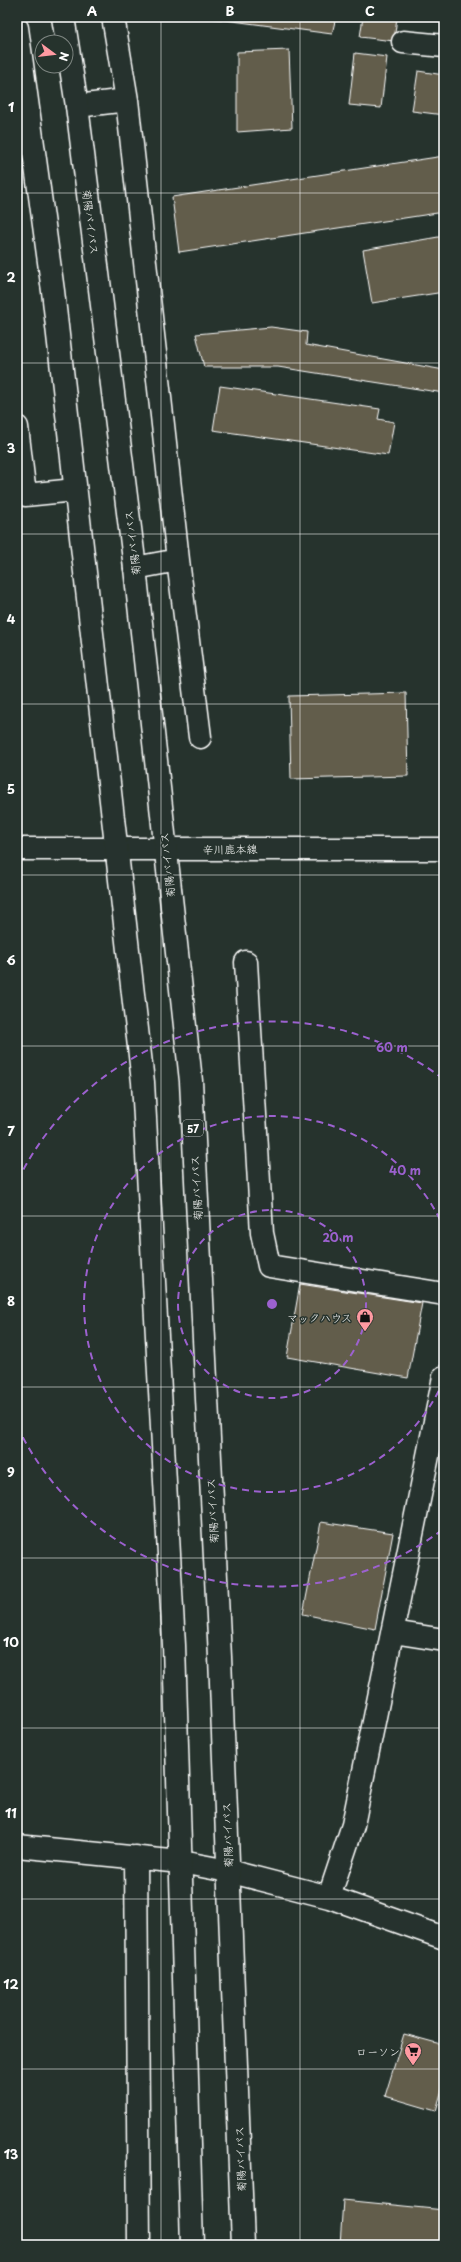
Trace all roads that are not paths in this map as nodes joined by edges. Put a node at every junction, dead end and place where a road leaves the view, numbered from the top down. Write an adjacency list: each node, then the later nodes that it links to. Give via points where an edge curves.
1 (64, 17): 7 (main road, 菊陽バイパス / 57)
2 (113, 17): 6 (main road)
3 (17, 28): 9 (main road, via 53,290)
4 (403, 42): 5 (main road)
5 (444, 46)
6 (127, 100): 7 (main road); 10 (main road)
7 (77, 106): 11 (main road, 菊陽バイパス / 57)
8 (17, 427): 9 (main road, via 25,495)
9 (76, 490): 15 (main road)
10 (178, 560): 11 (main road); 12 (main road)
11 (135, 568): 16 (main road, 菊陽バイパス / 57)
12 (200, 737)
13 (17, 849): 15 (main road, 辛川鹿本線)
14 (444, 849): 16 (main road, 辛川鹿本線)
15 (117, 850): 16 (main road, 辛川鹿本線); 24 (main road, via 143,1082 174,1645)
16 (166, 850): 25 (main road, 菊陽バイパス / 57, via 191,1081 220,1657)
17 (246, 962): 18 (main road, via 262,1233 269,1266)
18 (444, 1294)
19 (444, 1378): 20 (main road)
20 (393, 1632): 21 (main road); 26 (main road, via 353,1825)
21 (444, 1640)
22 (17, 1846): 23 (main road)
23 (136, 1857): 24 (main road); 28 (main road)
24 (181, 1862): 25 (main road); 29 (main road)
25 (228, 1871): 26 (main road); 30 (main road, 菊陽バイパス / 57)
26 (329, 1897): 27 (main road)
27 (444, 1938)
28 (139, 2245)
29 (192, 2245)
30 (243, 2245)

